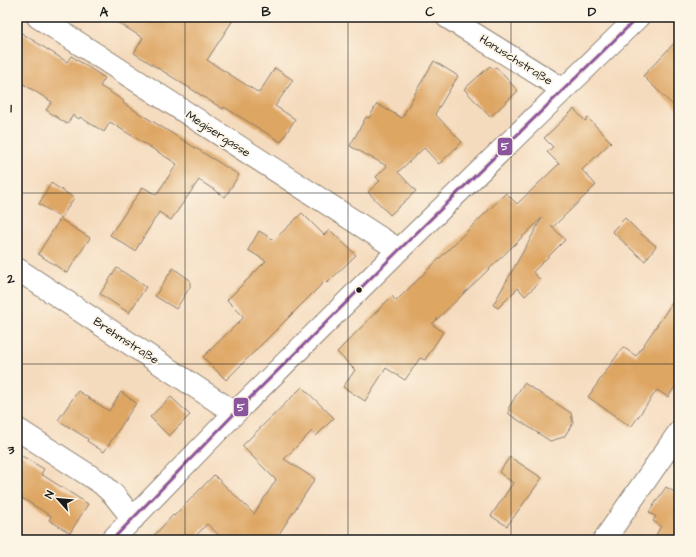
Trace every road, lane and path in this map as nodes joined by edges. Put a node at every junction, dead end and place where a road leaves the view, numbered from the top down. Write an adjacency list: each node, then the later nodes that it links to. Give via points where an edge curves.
1 (38, 17): 5 (street, Megisergasse)
2 (447, 17): 4 (street, Hanuschstraße)
3 (638, 17): 4 (street)
4 (564, 90): 5 (street)
5 (399, 250): 7 (street)
6 (17, 269): 7 (street, Brehmstraße)
7 (235, 413): 10 (street)
8 (17, 429): 10 (street, via 101,483 114,495)
9 (679, 432): 12 (street)
10 (132, 519): 11 (street)
11 (112, 540)
12 (604, 540)

